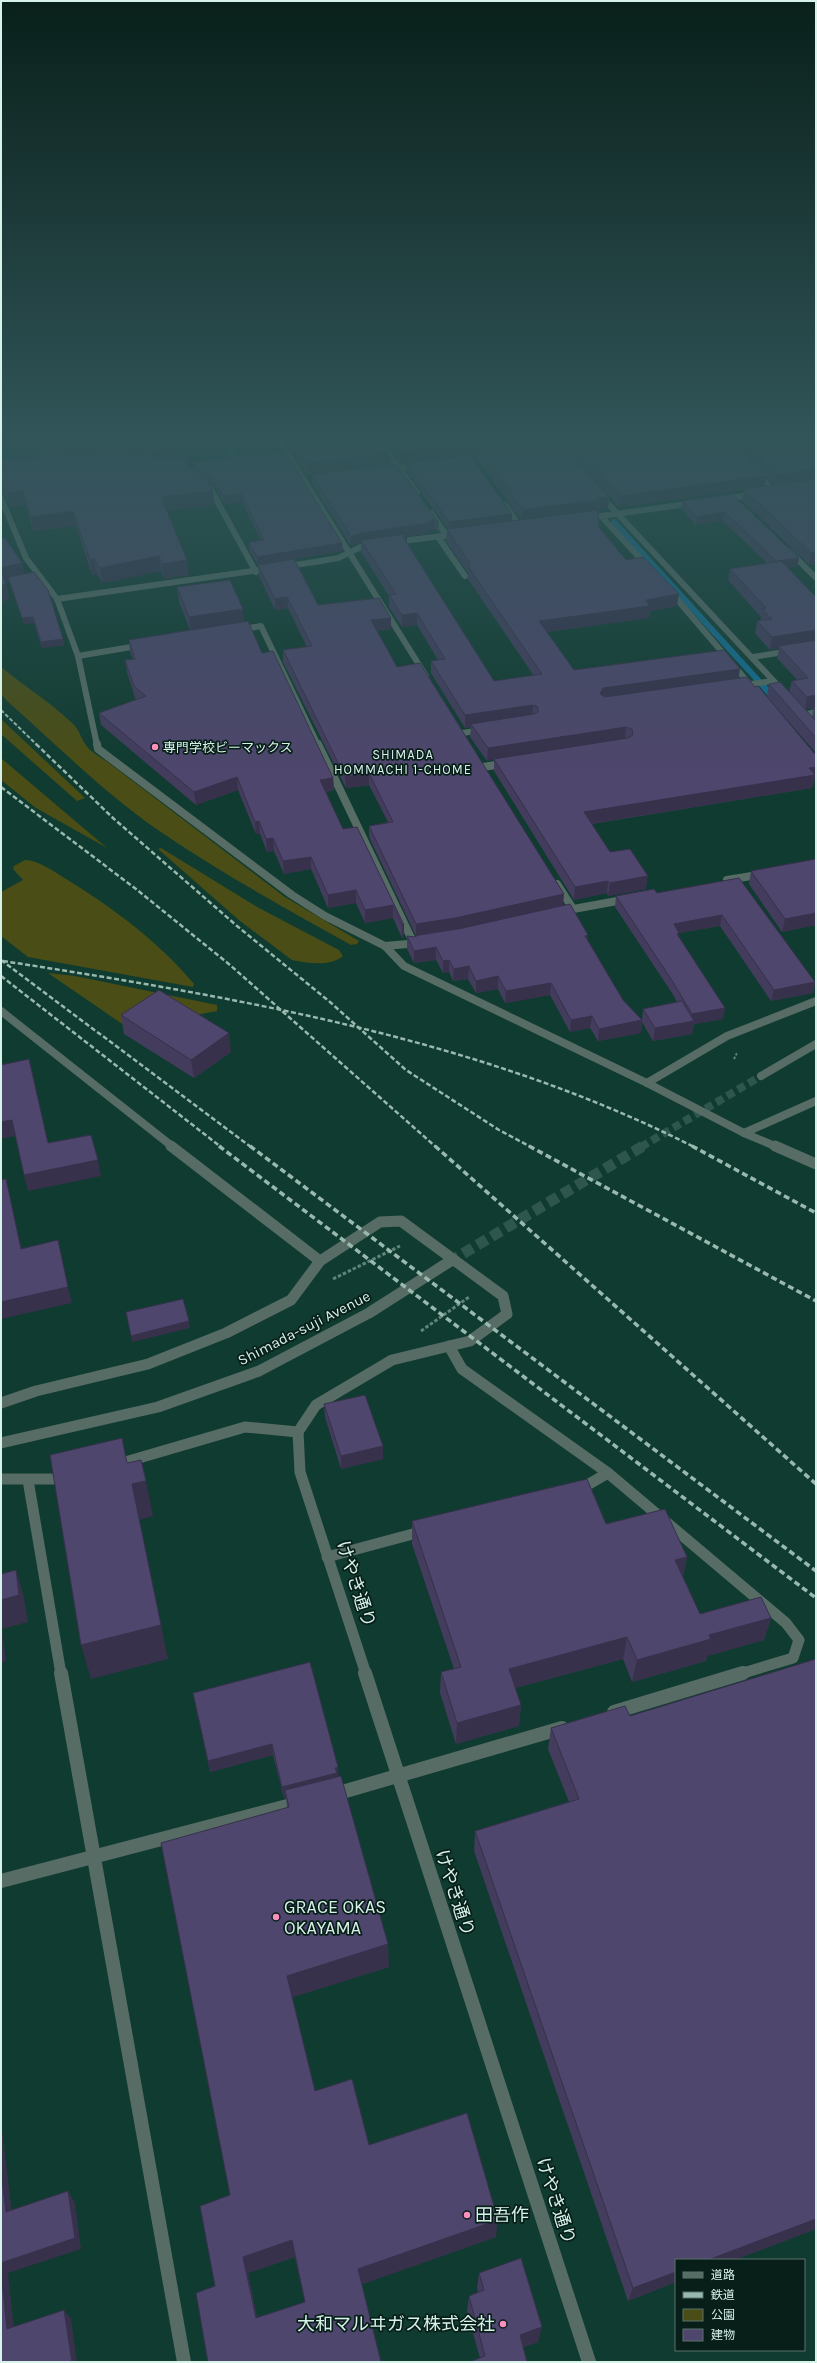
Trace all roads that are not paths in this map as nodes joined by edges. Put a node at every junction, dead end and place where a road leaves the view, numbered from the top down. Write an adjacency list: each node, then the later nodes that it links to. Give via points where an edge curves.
1 (22, 547): 15 (street, via 26,558)
2 (242, 547): 11 (street)
3 (345, 547): 9 (street)
4 (357, 547): 9 (street)
5 (445, 547): 12 (street)
6 (630, 547): 10 (street)
7 (648, 547): 20 (street)
8 (784, 547): 13 (street)
9 (348, 552): 11 (street, via 338,558); 22 (street)
10 (652, 571)
11 (256, 572): 15 (street)
12 (465, 576)
13 (816, 578)
14 (662, 582): 23 (street)
15 (57, 599): 19 (street)
16 (231, 631): 40 (street, via 261,626)
17 (154, 643): 19 (street)
18 (816, 647): 20 (street)
19 (78, 656): 41 (street, via 98,748 292,895 325,916)
20 (753, 657): 21 (street)
21 (770, 681): 23 (street); 26 (street)
22 (430, 682)
23 (751, 684): 24 (street); 25 (street)
24 (734, 686)
25 (760, 696)
26 (788, 698)
27 (816, 712): 28 (street, via 801,712)
28 (812, 724)
29 (493, 729): 30 (street)
30 (462, 734)
31 (514, 762): 32 (street)
32 (483, 767)
33 (772, 872): 35 (street, via 739,882)
34 (552, 876): 37 (street)
35 (716, 882)
36 (640, 897): 37 (street)
37 (573, 909): 38 (street)
38 (559, 913)
39 (429, 941): 40 (street)
40 (414, 944): 41 (street)
41 (385, 946): 46 (street, via 404,966)
42 (816, 1001): 46 (street, via 727,1036)
43 (1, 1010): 50 (street, via 128,1114)
44 (816, 1044): 45 (street)
45 (761, 1076)
46 (647, 1083): 48 (street)
47 (816, 1101): 48 (street)
48 (744, 1133): 49 (street)
49 (816, 1164)
50 (320, 1261): 52 (street, via 380,1222 401,1221 503,1296 507,1314 470,1341); 53 (street, via 291,1300 226,1333 148,1364 36,1390)
51 (448, 1262): 55 (street, Shimada-suji Avenue, via 369,1313 259,1371 158,1407)
52 (450, 1346): 54 (street, via 392,1360 316,1405); 57 (street, via 462,1369)
53 (1, 1403)
54 (298, 1432): 56 (street, via 245,1427); 63 (street, けやき通り, via 300,1472)
55 (1, 1443)
56 (105, 1468)
57 (608, 1473): 61 (street, via 580,1490); 64 (street, via 786,1623 798,1640 793,1658)
58 (75, 1476): 60 (street, via 60,1480)
59 (1, 1478): 60 (street)
60 (28, 1480): 67 (street)
61 (565, 1494)
62 (434, 1529): 63 (street)
63 (327, 1557): 66 (street, けやき通り)
64 (602, 1715)
65 (572, 1725): 66 (street)
66 (398, 1777): 67 (street); 70 (street, けやき通り)
67 (92, 1856): 68 (street); 69 (street)
68 (1, 1881)
69 (184, 2362)
70 (589, 2362)

